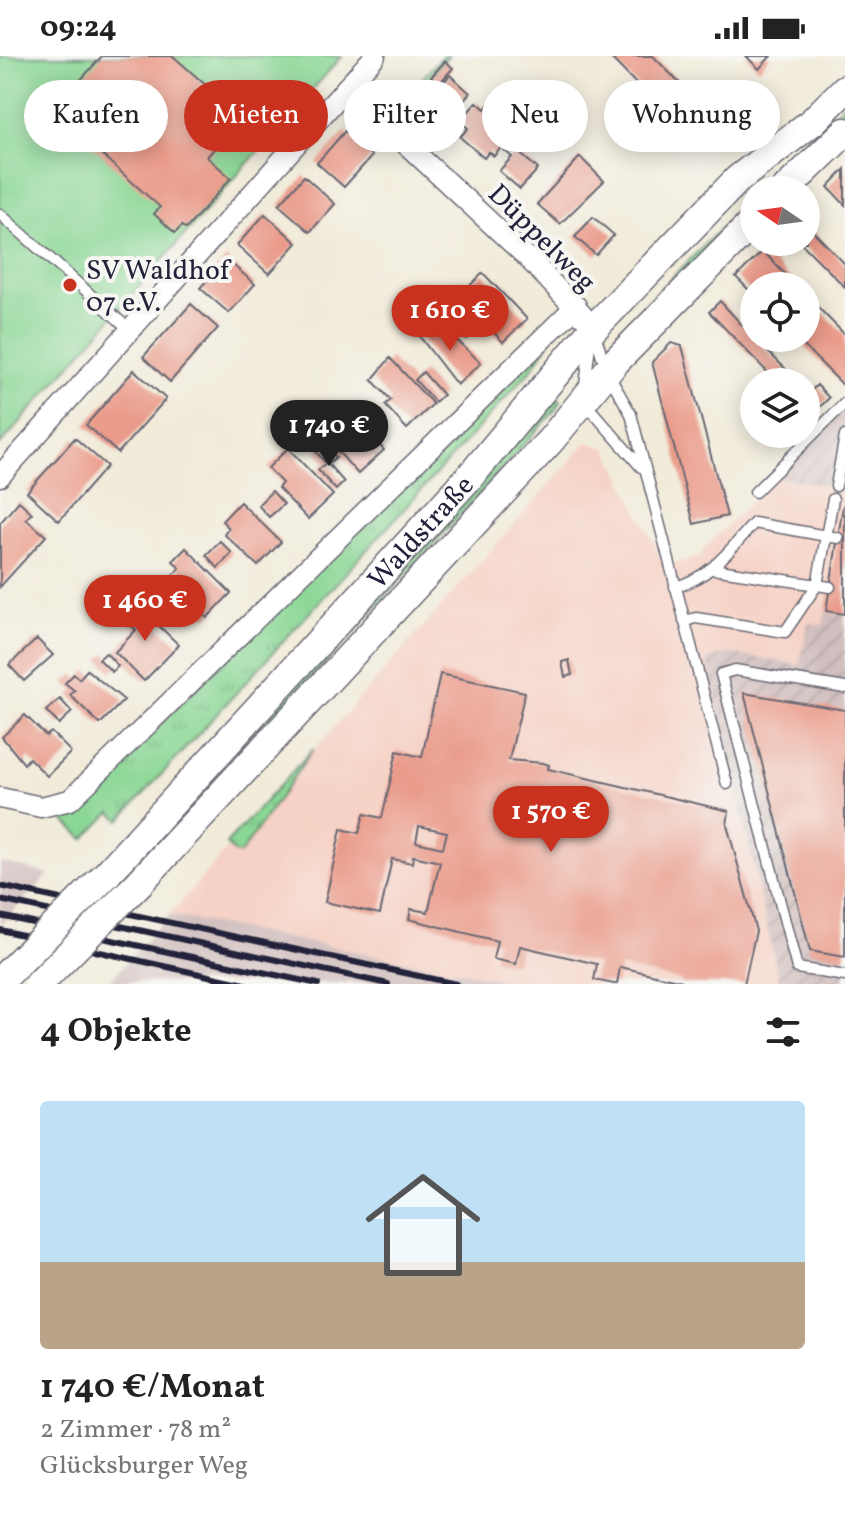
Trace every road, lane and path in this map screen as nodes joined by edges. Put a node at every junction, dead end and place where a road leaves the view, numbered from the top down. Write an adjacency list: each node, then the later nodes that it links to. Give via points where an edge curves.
1 (375, 56): 2 (street)
2 (353, 80)
3 (845, 89): 11 (main road, Waldstraße, via 812,122 738,179)
4 (344, 90): 12 (street)
5 (845, 132): 7 (main road)
6 (414, 152): 10 (street, Düppelweg)
7 (799, 176)
8 (0, 214): 12 (lane)
9 (740, 235): 13 (main road, Waldstraße)
10 (576, 306): 11 (street, Düppelweg); 31 (street, via 70,800 41,807)
11 (593, 329): 13 (lane); 14 (lane); 33 (main road, Waldstraße, bridge, via 474,472 107,874)
12 (130, 330): 18 (street)
13 (607, 372): 14 (main road, Waldstraße); 17 (lane, via 631,414)
14 (583, 401): 17 (lane); 35 (main road, Waldstraße, bridge, via 140,882)
15 (845, 403): 20 (lane)
16 (845, 436): 19 (lane)
17 (645, 472): 26 (lane)
18 (0, 474)
19 (836, 486)
20 (755, 492)
21 (833, 499): 22 (lane)
22 (826, 535): 23 (lane); 24 (lane, via 754,523); 25 (lane)
23 (838, 538)
24 (713, 569): 25 (lane); 26 (lane)
25 (817, 585): 27 (lane); 28 (lane, via 785,632 696,618)
26 (675, 587): 28 (lane)
27 (830, 587)
28 (684, 621): 30 (lane)
29 (845, 688): 32 (lane, via 735,670 721,674 797,968)
30 (727, 784)
31 (0, 798)
32 (845, 976)
33 (0, 981): 34 (main road)
34 (13, 984)
35 (39, 984)

